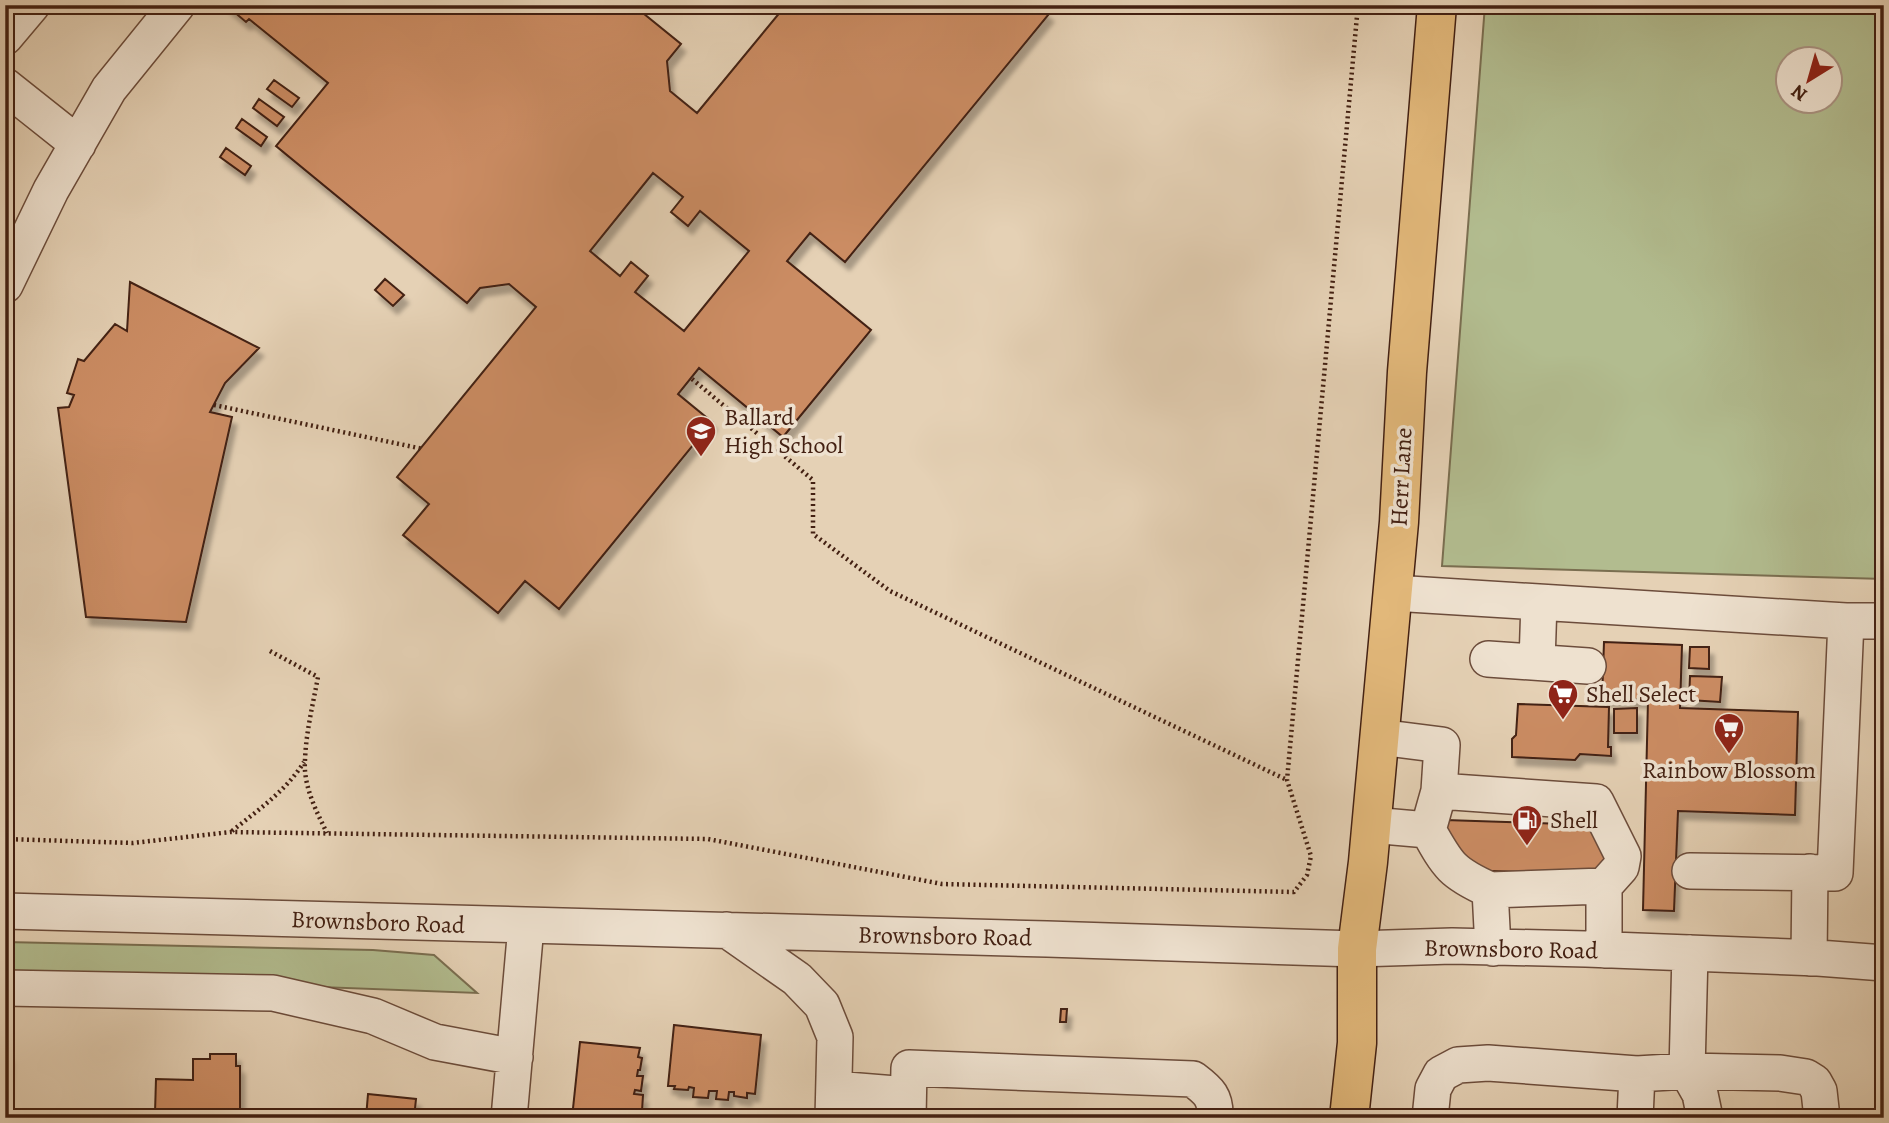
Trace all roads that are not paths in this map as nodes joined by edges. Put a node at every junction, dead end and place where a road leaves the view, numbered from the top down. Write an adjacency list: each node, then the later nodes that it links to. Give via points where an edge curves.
1 (32, 5): 4 (street)
2 (177, 5): 6 (street, via 108,89)
3 (1437, 5): 8 (main road, Herr Lane)
4 (5, 37)
5 (5, 86): 6 (street)
6 (78, 144): 7 (street)
7 (5, 285)
8 (1393, 593): 9 (street); 15 (main road, Herr Lane)
9 (1539, 602): 10 (street); 13 (street)
10 (1846, 621): 11 (street); 20 (street, via 1835,873)
11 (1884, 621)
12 (1488, 659): 13 (street)
13 (1537, 663): 14 (street)
14 (1588, 666)
15 (1379, 737): 16 (street, via 1442,745); 17 (main road, Herr Lane)
16 (1439, 791): 18 (street); 21 (street, via 1596,802 1623,856 1621,867)
17 (1371, 825): 18 (street); 27 (main road, Herr Lane)
18 (1428, 830): 22 (street, via 1446,862)
19 (1690, 871): 20 (street)
20 (1810, 872): 30 (street)
21 (1604, 886): 22 (street); 28 (street)
22 (1490, 890): 26 (street)
23 (5, 911): 24 (street, Brownsboro Road)
24 (526, 926): 25 (street, Brownsboro Road); 33 (street)
25 (727, 930): 27 (street, Brownsboro Road); 36 (street, via 797,979 822,1005 835,1037)
26 (1493, 948): 27 (street, Brownsboro Road); 28 (street, Brownsboro Road)
27 (1357, 949): 40 (main road, Herr Lane, via 1357,1043)
28 (1604, 950): 29 (street, Brownsboro Road)
29 (1690, 953): 30 (street, Brownsboro Road); 34 (street)
30 (1809, 958): 31 (street, Brownsboro Road)
31 (1884, 963)
32 (5, 988): 33 (street, via 273,993 373,1016 435,1042)
33 (515, 1056): 38 (street)
34 (1688, 1071): 35 (street); 43 (street); 44 (street, via 1806,1077 1819,1091)
35 (1637, 1074): 41 (street, via 1488,1063 1458,1065 1441,1074 1433,1089); 42 (street)
36 (833, 1103): 37 (street)
37 (908, 1106): 39 (street, via 909,1068 1194,1079 1209,1090)
38 (509, 1118)
39 (1215, 1118)
40 (1349, 1118)
41 (1430, 1118)
42 (1635, 1118)
43 (1705, 1118)
44 (1822, 1118)

